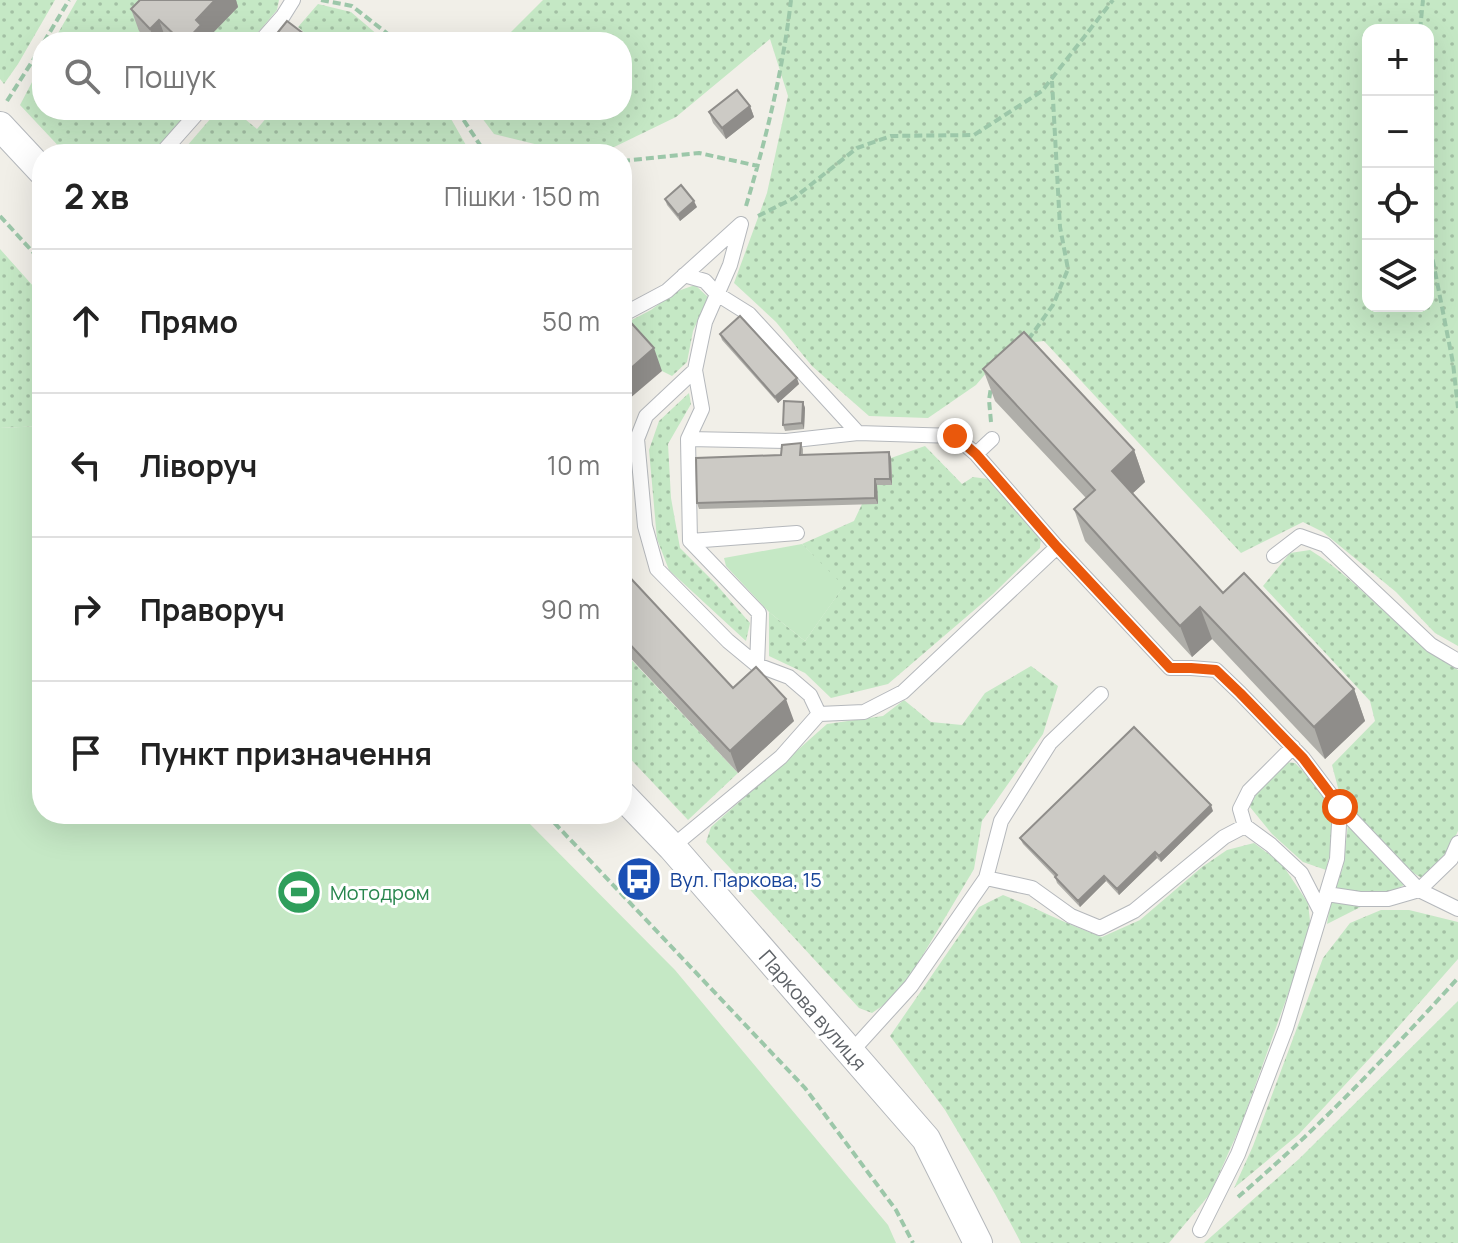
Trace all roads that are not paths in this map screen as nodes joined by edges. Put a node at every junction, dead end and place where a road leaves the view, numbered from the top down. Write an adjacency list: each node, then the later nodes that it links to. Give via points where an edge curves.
1 (293, 0): 2 (lane)
2 (269, 32)
3 (191, 120): 5 (lane)
4 (0, 126): 6 (street)
5 (170, 144)
6 (32, 160)
7 (684, 275): 8 (lane, via 705,281); 8 (lane, via 741,224); 9 (lane)
8 (717, 294): 10 (lane); 11 (lane, via 749,314)
9 (632, 310)
10 (695, 370): 12 (lane, via 702,409); 20 (lane, via 646,416 637,439 645,526 657,569)
11 (858, 433): 12 (lane, via 786,441); 14 (lane, via 955,436)
12 (688, 439): 16 (lane)
13 (992, 439): 14 (lane)
14 (976, 454): 17 (lane)
15 (797, 533): 16 (lane)
16 (690, 541): 20 (lane, via 759,613)
17 (1057, 547): 22 (lane, via 903,692 864,712); 23 (lane, via 1170,668 1216,670)
18 (1274, 556): 19 (lane, via 1300,536 1325,545 1431,645)
19 (1458, 661)
20 (757, 665): 22 (lane, via 789,677 810,695)
21 (1101, 694): 29 (lane, via 1050,743 1001,821)
22 (819, 714): 28 (lane, via 781,757)
23 (1293, 747): 25 (lane); 26 (lane, via 1249,791 1240,809)
24 (632, 805): 28 (street, Паркова вулиця)
25 (1340, 807): 30 (lane); 31 (lane, via 1337,859)
26 (1245, 826): 29 (lane, via 1224,837 1134,911 1100,928 1071,916 1032,888); 33 (lane, via 1301,873)
27 (1458, 843): 30 (lane, via 1451,859)
28 (672, 847): 34 (street, Паркова вулиця)
29 (986, 878): 34 (lane, via 911,986)
30 (1419, 890): 31 (lane, via 1388,899); 32 (lane)
31 (1327, 894): 33 (lane)
32 (1458, 909)
33 (1321, 912): 35 (lane, via 1244,1140)
34 (851, 1052): 36 (street, Паркова вулиця, via 926,1139)
35 (1200, 1230)
36 (978, 1243)

